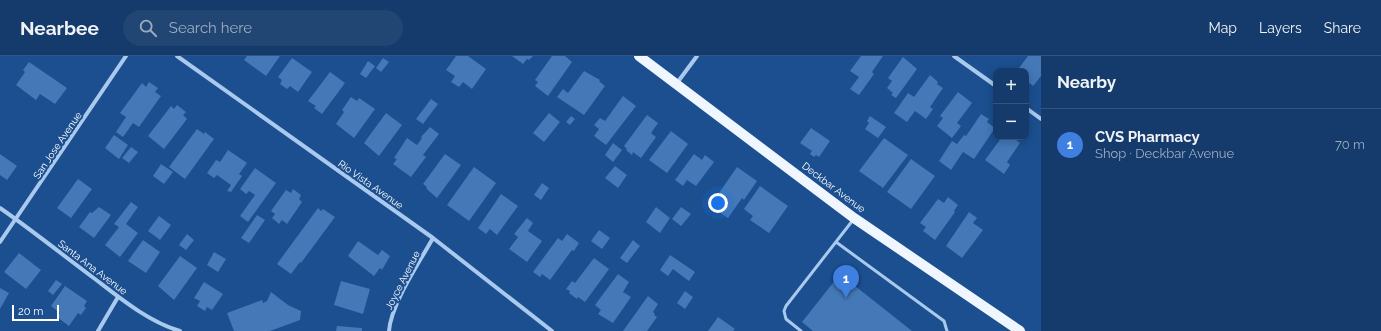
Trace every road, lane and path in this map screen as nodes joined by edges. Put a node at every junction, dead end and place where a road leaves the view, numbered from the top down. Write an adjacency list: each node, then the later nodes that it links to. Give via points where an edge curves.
1 (126, 56): 12 (street, San Jose Avenue)
2 (176, 56): 13 (street, Rio Vista Avenue)
3 (639, 56): 6 (main road, Deckbar Avenue)
4 (697, 56): 6 (street)
5 (954, 56): 7 (street)
6 (677, 84): 11 (main road, Deckbar Avenue)
7 (993, 84)
8 (1029, 110): 9 (street)
9 (1041, 118)
10 (0, 208): 12 (street, Santa Ana Avenue)
11 (854, 218): 15 (lane); 23 (main road, Deckbar Avenue)
12 (16, 220): 14 (street, San Jose Avenue); 16 (street, Santa Ana Avenue)
13 (433, 238): 19 (street, Joyce Avenue, via 395,306); 20 (street, Rio Vista Avenue)
14 (0, 242)
15 (836, 242): 21 (lane, via 784,311 786,320); 22 (lane, via 944,321)
16 (118, 297): 17 (street); 18 (street, Santa Ana Avenue, via 141,313)
17 (98, 331)
18 (180, 331)
19 (390, 331)
20 (552, 331)
21 (801, 331)
22 (947, 331)
23 (1020, 331)

